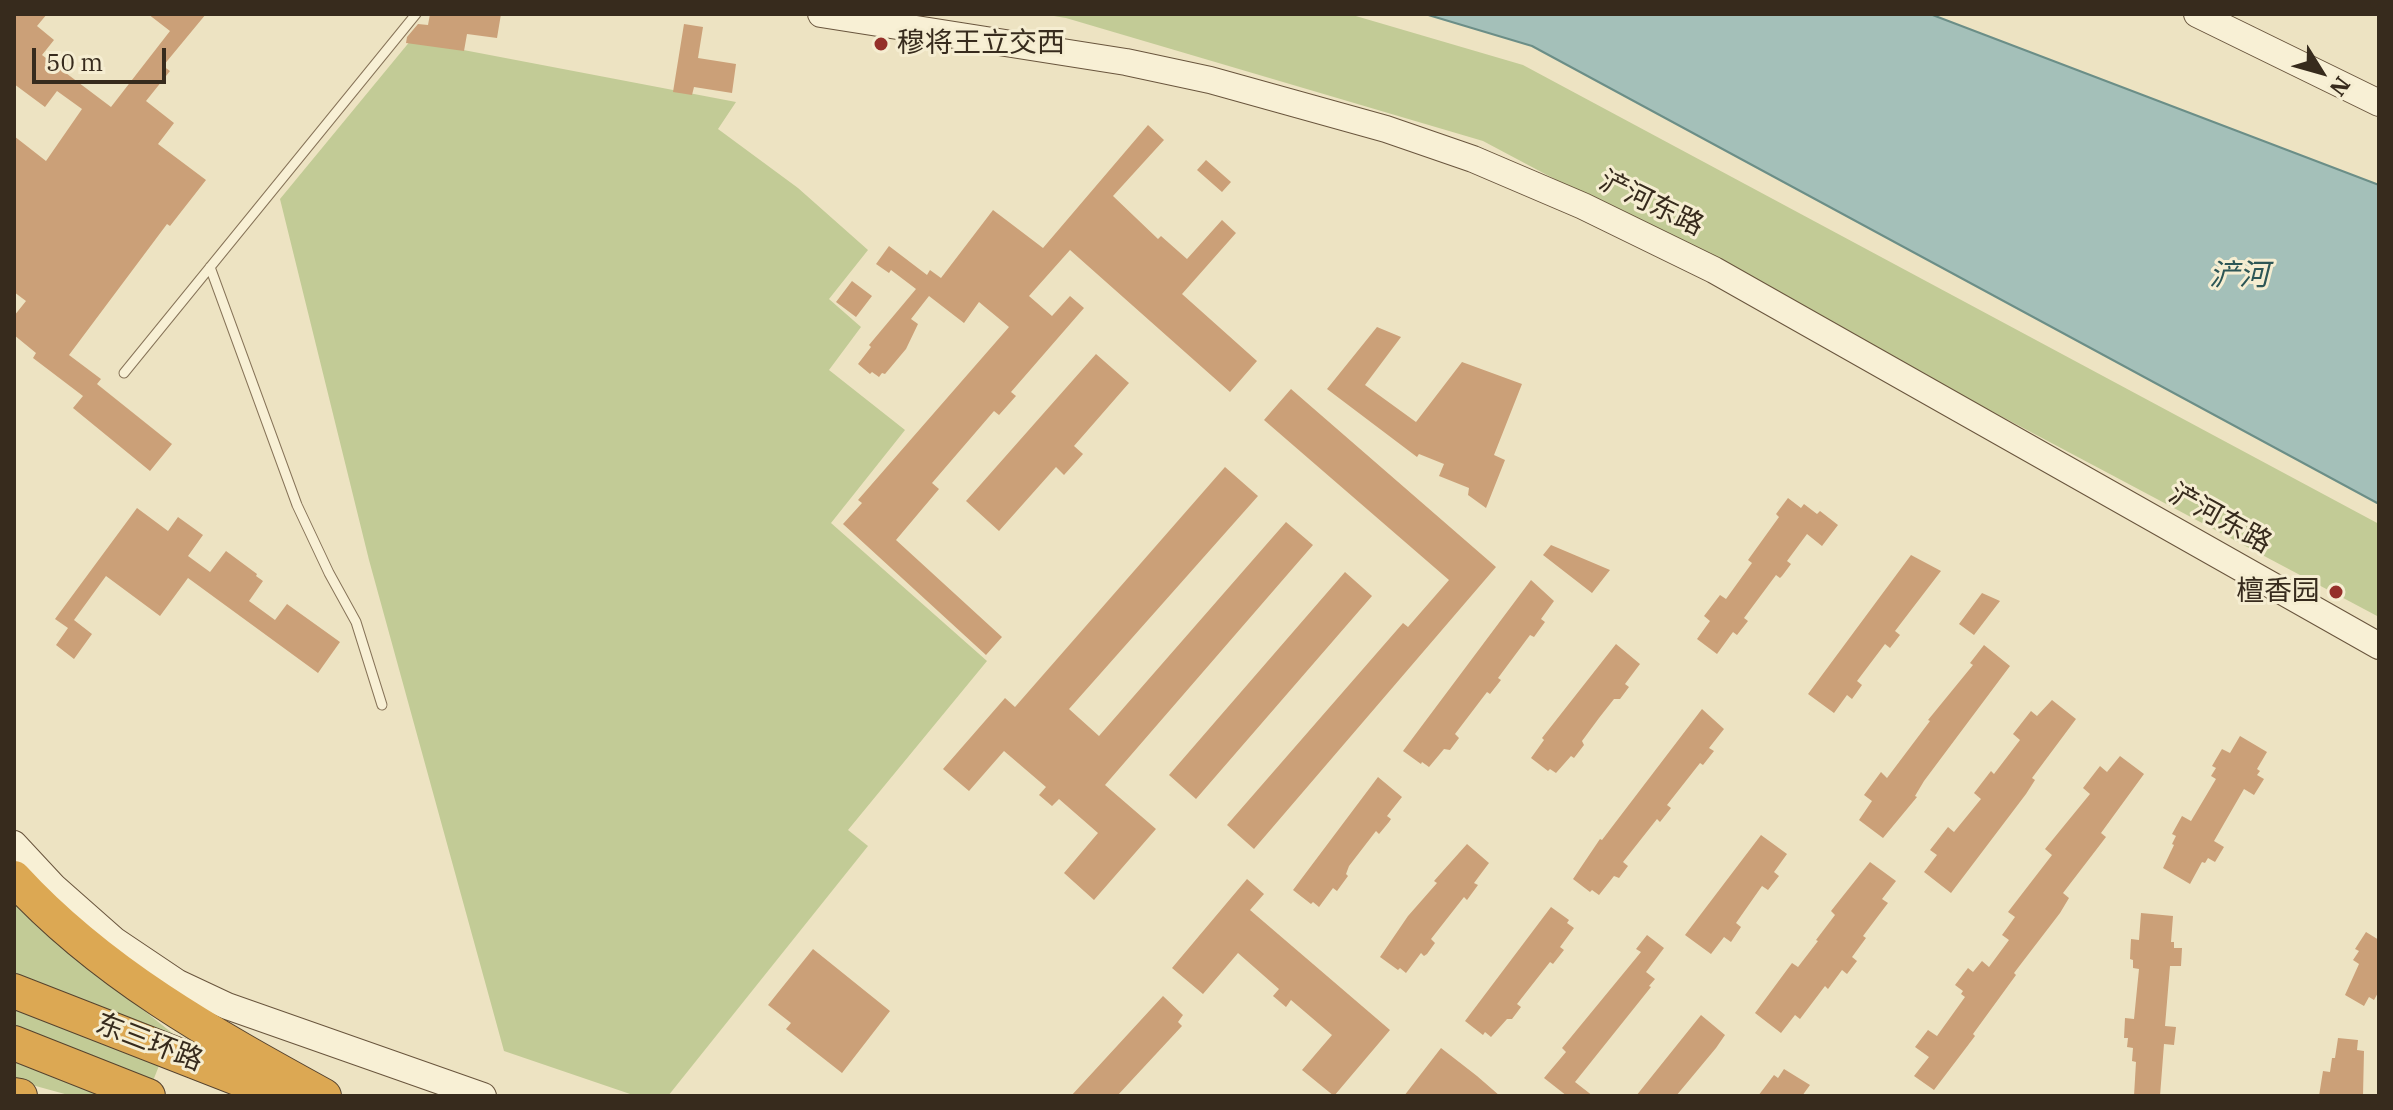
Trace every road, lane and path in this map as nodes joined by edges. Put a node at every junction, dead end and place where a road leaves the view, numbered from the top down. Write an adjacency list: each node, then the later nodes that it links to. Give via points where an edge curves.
1 (416, 14): 5 (lane)
2 (821, 14): 7 (street, 浐河东路, via 1210,80 1473,159 1714,270)
3 (2197, 14): 4 (street)
4 (2379, 103)
5 (210, 267): 6 (lane); 8 (lane, via 297,505 356,622)
6 (124, 373)
7 (2379, 646)
8 (382, 705)
9 (14, 844): 16 (street, via 114,940 178,983 227,1006)
10 (14, 878): 15 (highway, via 134,983)
11 (14, 991): 14 (highway, 东三环路)
12 (14, 1043): 13 (highway, 东三环路)
13 (138, 1092)
14 (283, 1096)
15 (324, 1096)
16 (483, 1096)

